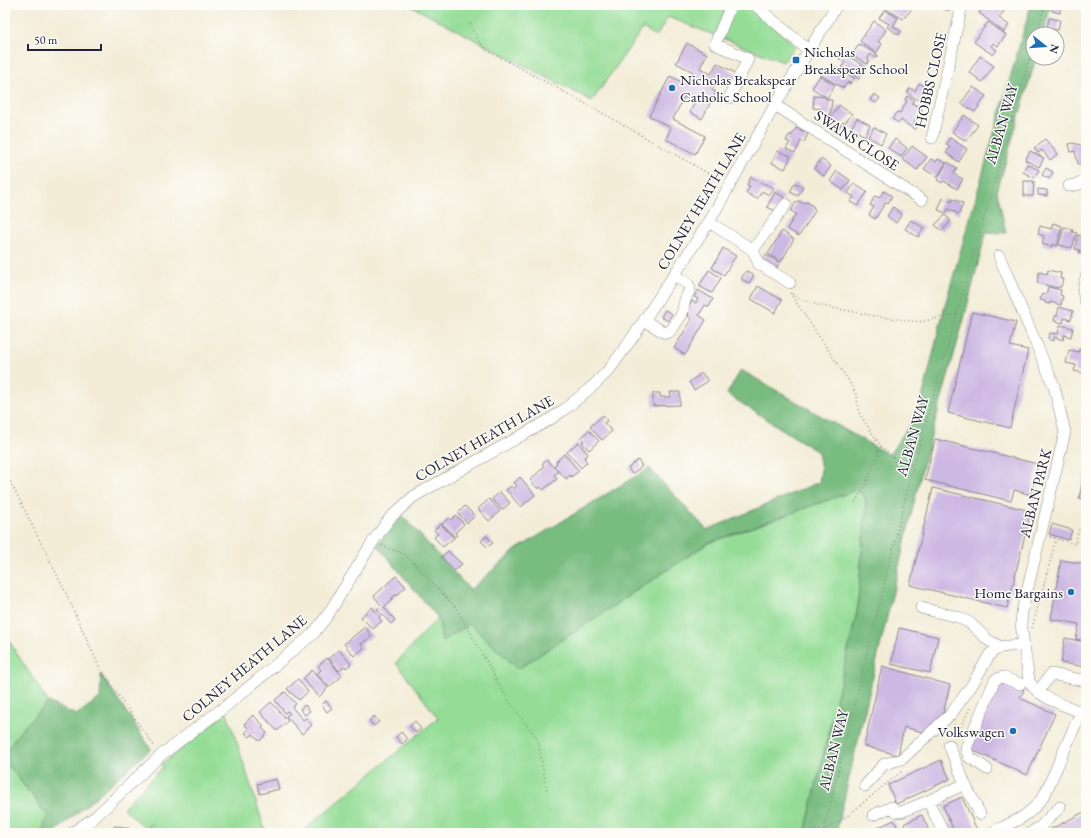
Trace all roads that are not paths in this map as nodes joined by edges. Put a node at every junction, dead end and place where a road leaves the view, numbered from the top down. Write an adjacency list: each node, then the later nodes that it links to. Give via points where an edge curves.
1 (731, 5): 6 (street, via 716,44 748,59)
2 (755, 5): 5 (street)
3 (837, 5): 5 (street, COLNEY HEATH LANE)
4 (962, 5): 8 (street, HOBBS CLOSE)
5 (808, 50): 7 (street, COLNEY HEATH LANE)
6 (729, 98)
7 (775, 105): 11 (street, SWANS CLOSE); 13 (street, COLNEY HEATH LANE)
8 (932, 138)
9 (1086, 180): 10 (street)
10 (1069, 186)
11 (922, 200)
12 (786, 204): 14 (street)
13 (709, 222): 14 (street); 16 (street, COLNEY HEATH LANE)
14 (753, 250): 18 (street, via 759,264)
15 (999, 256): 22 (street, ALBAN PARK, via 1054,386 1065,432 1022,612)
16 (674, 275): 20 (street, COLNEY HEATH LANE); 20 (street, via 688,284 690,289 682,314 673,328 665,333)
17 (1086, 277): 19 (street, via 1083,291)
18 (790, 283)
19 (1086, 303)
20 (644, 321): 37 (street, COLNEY HEATH LANE, via 609,370 581,397 548,420 413,497 390,518 313,634 226,706 161,755 95,817)
21 (921, 608): 23 (street, via 958,617 970,623 988,640)
22 (1024, 644): 23 (street); 26 (street, ALBAN PARK, via 1029,681)
23 (1002, 648): 31 (street, via 990,654 951,714 902,759 884,764)
24 (1086, 681): 26 (street, via 1051,674)
25 (1020, 684): 29 (street, via 1002,677 996,680 966,748 969,757)
26 (1038, 692): 27 (street)
27 (1084, 713): 36 (street, via 1056,780 1038,805)
28 (949, 745): 30 (street)
29 (987, 769)
30 (965, 784): 32 (street); 34 (street)
31 (866, 786)
32 (928, 801): 35 (street, via 901,812 897,812 892,806); 38 (street)
33 (1060, 807): 40 (street, via 1040,827)
34 (980, 814)
35 (873, 815)
36 (1020, 819): 39 (street); 40 (street)
37 (72, 833)
38 (944, 833)
39 (990, 833)
40 (1029, 833)

